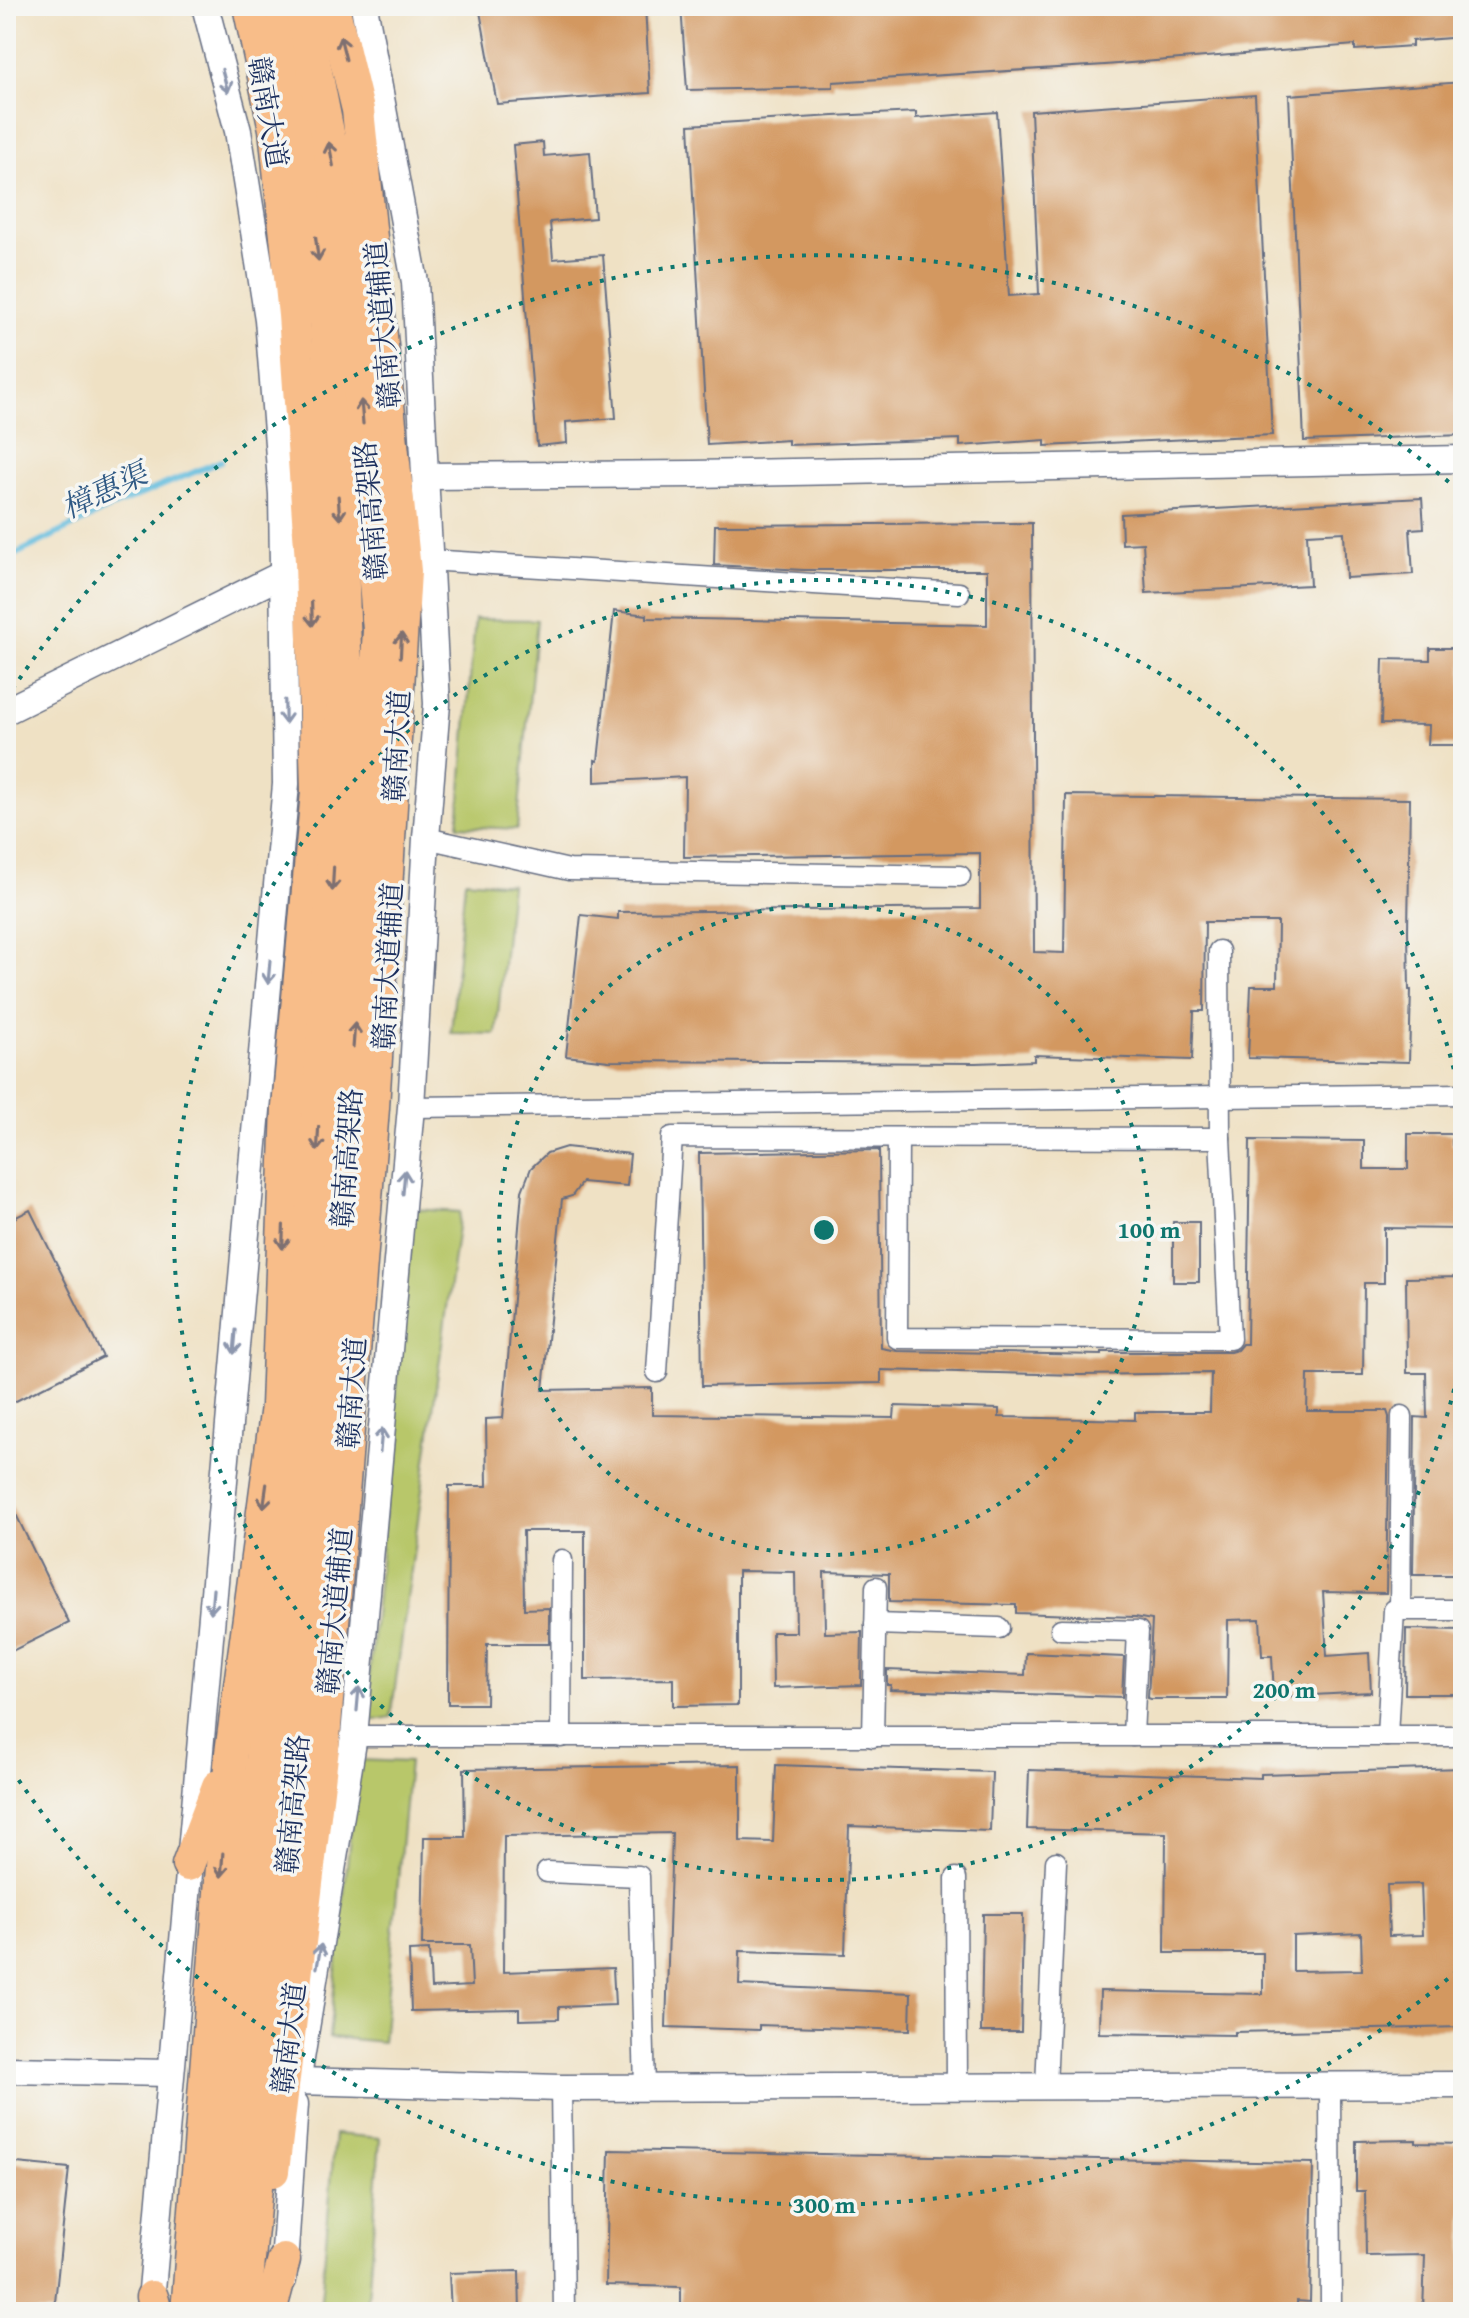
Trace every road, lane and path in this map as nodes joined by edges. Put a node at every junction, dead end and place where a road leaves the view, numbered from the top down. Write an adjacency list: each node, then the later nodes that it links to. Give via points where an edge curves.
1 (205, 6): 7 (street, one-way to 7)
2 (249, 6): 7 (main road, 赣南大道, via 275,129)
3 (278, 6): 56 (highway, 赣南高架路, one-way to 56, via 303,137 327,322 345,682 308,1292)
4 (302, 6): 57 (highway, 赣南高架路, one-way to 4, via 330,1405 380,630 336,178)
5 (333, 6): 37 (main road, 赣南大道, one-way to 5, via 405,571 358,110)
6 (364, 6): 9 (street, 赣南大道辅道, via 415,282)
7 (281, 317): 10 (main road, 赣南大道)
8 (1463, 459): 9 (street)
9 (426, 476): 11 (street, 赣南大道辅道)
10 (294, 487): 12 (street); 38 (main road, one-way to 38, via 311,561 317,792 288,1107 277,1406)
11 (428, 560): 13 (street); 15 (street, 赣南大道辅道, via 437,704)
12 (283, 574): 14 (street); 40 (street, one-way to 40, via 286,784)
13 (959, 593)
14 (6, 711)
15 (426, 838): 16 (street, via 569,870); 20 (street, 赣南大道辅道)
16 (960, 876)
17 (1219, 951): 19 (street)
18 (1463, 1094): 19 (street)
19 (1220, 1096): 20 (street); 22 (street)
20 (411, 1107): 37 (street, 赣南大道辅道, one-way to 20)
21 (898, 1138): 22 (street); 22 (street, via 897,1338 1230,1339); 23 (street, via 672,1137)
22 (1220, 1138)
23 (657, 1372)
24 (1402, 1416): 27 (street)
25 (562, 1560): 35 (street)
26 (876, 1587): 29 (street)
27 (1400, 1610): 28 (street); 33 (street, via 1394,1610)
28 (1463, 1610)
29 (875, 1624): 30 (street); 36 (street)
30 (999, 1628)
31 (1061, 1629): 32 (street, via 1138,1631)
32 (1133, 1736): 33 (street); 36 (street)
33 (1387, 1736): 34 (street)
34 (1463, 1736)
35 (561, 1737): 36 (street); 37 (street)
36 (873, 1737)
37 (339, 1738): 43 (main road); 58 (main road, 赣南大道)
38 (231, 1753): 40 (main road); 55 (main road, one-way to 55)
39 (1056, 1862): 50 (street)
40 (188, 1865): 45 (street)
41 (547, 1872): 52 (street, via 639,1876)
42 (956, 1878): 49 (street)
43 (329, 1898): 46 (street, one-way to 43)
44 (6, 2070): 45 (street)
45 (169, 2073): 54 (street)
46 (297, 2081): 51 (street); 53 (street)
47 (1330, 2085): 48 (street); 50 (street); 62 (street)
48 (1463, 2085)
49 (957, 2086): 50 (street); 52 (street)
50 (1046, 2086)
51 (561, 2088): 52 (street); 61 (street)
52 (645, 2088)
53 (284, 2260): 59 (main road); 60 (street)
54 (153, 2307)
55 (187, 2312)
56 (210, 2312)
57 (243, 2312)
58 (256, 2312)
59 (270, 2312)
60 (281, 2312)
61 (564, 2312)
62 (1331, 2312)

